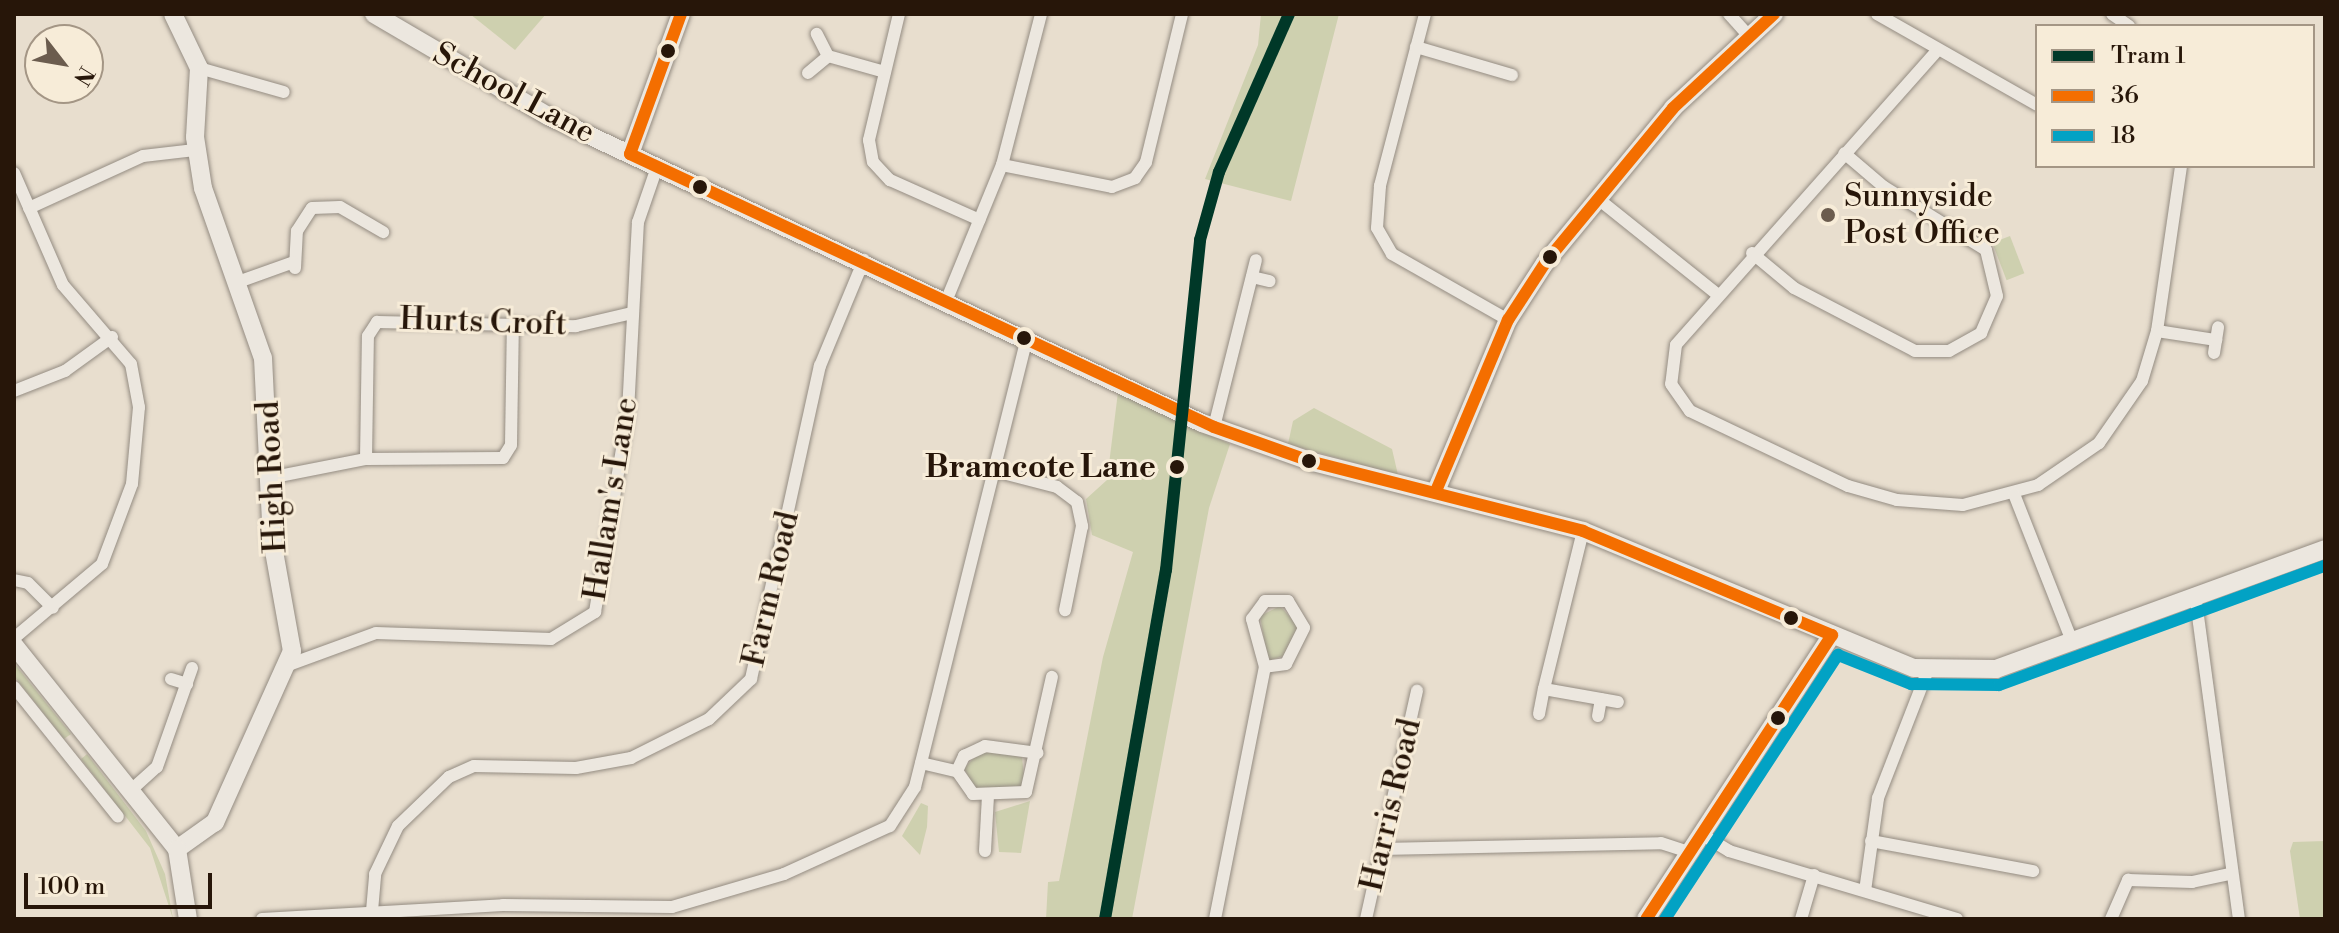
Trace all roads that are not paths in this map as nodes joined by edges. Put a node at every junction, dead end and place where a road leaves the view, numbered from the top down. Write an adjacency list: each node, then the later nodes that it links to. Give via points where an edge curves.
1 (173, 14): 16 (street, High Road)
2 (374, 14): 24 (street, School Lane, via 507,94)
3 (681, 14): 24 (street)
4 (899, 14): 17 (street)
5 (1041, 14): 25 (street)
6 (1182, 14): 25 (street, via 1146,162 1135,178 1112,187)
7 (1425, 14): 13 (street)
8 (1729, 14): 12 (street)
9 (1774, 14): 12 (street)
10 (1877, 14): 14 (street)
11 (817, 34): 15 (street)
12 (1749, 36): 29 (street, via 1673,108)
13 (1416, 47): 19 (street); 42 (street, via 1380,186 1377,228 1392,254)
14 (1935, 53): 21 (street); 23 (street)
15 (828, 56): 17 (street); 18 (street)
16 (199, 68): 20 (street); 22 (street, High Road)
17 (885, 72): 32 (street, via 869,140 878,170)
18 (808, 73)
19 (1512, 75)
20 (284, 92)
21 (2035, 104)
22 (195, 150): 30 (street, via 143,156); 38 (street, High Road)
23 (1844, 153): 33 (street); 33 (street, via 1884,187 1986,250 1997,296 1981,333 1949,351 1915,351 1794,288)
24 (630, 154): 26 (street, School Lane)
25 (1002, 165): 32 (street)
26 (657, 167): 34 (street); 41 (street, Hallam's Lane, via 638,222)
27 (2181, 168): 44 (street)
28 (14, 173): 30 (street)
29 (1597, 198): 39 (street); 42 (street)
30 (29, 208): 45 (street, via 63,285)
31 (379, 212): 38 (street, via 377,229 340,207 312,208 299,224 295,265)
32 (980, 220): 40 (street)
33 (1752, 253): 39 (street)
34 (864, 259): 40 (street); 101 (street, Farm Road, via 820,366 751,679 709,719 631,758 576,768 474,766 449,777 398,826 375,874)
35 (1256, 260): 36 (street)
36 (1252, 277): 37 (street); 49 (street)
37 (1270, 281)
38 (238, 282): 52 (street, High Road, via 267,379)
39 (1717, 294): 54 (street, via 1670,357 1671,384 1690,411 1885,497 1963,505)
40 (947, 299): 46 (street)
41 (632, 313): 43 (street, Hurts Croft, via 576,326); 65 (street, Hallam's Lane, via 628,412 602,591 586,622 538,641 376,633)
42 (1508, 320): 53 (street)
43 (513, 323): 50 (street, via 511,445 503,458); 50 (street, Hurts Croft, via 377,322 368,336)
44 (2157, 331): 47 (street); 54 (street, via 2134,398 2106,435 2059,474)
45 (112, 337): 48 (street, via 65,371); 59 (street, via 131,364 138,391 132,484 102,564)
46 (1027, 338): 49 (street); 51 (street)
47 (2216, 340)
48 (14, 391)
49 (1214, 427): 53 (street, via 1313,462)
50 (366, 459): 52 (street)
51 (991, 470): 60 (street, via 1057,487 1077,502 1082,526); 82 (street)
52 (269, 478): 65 (street, High Road)
53 (1436, 491): 55 (street)
54 (2014, 494): 63 (street)
55 (1583, 531): 61 (street); 73 (street)
56 (2325, 549): 58 (street)
57 (14, 580): 59 (street)
58 (2195, 594): 63 (street); 98 (street)
59 (53, 608): 62 (street)
60 (1065, 610)
61 (1832, 635): 68 (street); 89 (street)
62 (14, 638)
63 (2073, 644): 68 (street, via 1996,669)
64 (14, 645): 79 (street)
65 (291, 664): 91 (street, via 215,822)
66 (1265, 667): 66 (street, via 1254,613 1265,601 1288,601 1300,610 1304,628 1286,664); 104 (street)
67 (192, 668): 71 (street)
68 (1928, 670): 90 (street, via 1883,783)
69 (1052, 677): 80 (street)
70 (171, 679): 71 (street)
71 (187, 684): 84 (street, via 157,767)
72 (14, 687): 81 (street)
73 (1544, 689): 75 (street); 77 (street)
74 (1417, 691): 92 (street, Harris Road)
75 (1601, 699): 76 (street); 78 (street)
76 (1618, 702)
77 (1539, 714)
78 (1598, 716)
79 (88, 737): 81 (street); 84 (street)
80 (1038, 753): 83 (street, via 978,747); 85 (street, via 1026,792)
81 (68, 754): 86 (street)
82 (921, 763): 83 (street); 101 (street, via 904,811 880,833 696,902)
83 (957, 771): 85 (street, via 968,790)
84 (130, 791): 91 (street)
85 (988, 796): 93 (street)
86 (108, 804): 87 (street); 88 (street)
87 (96, 814)
88 (118, 817)
89 (1701, 834): 94 (street); 99 (street, via 1729,851)
90 (1871, 841): 96 (street); 100 (street)
91 (177, 849): 102 (street)
92 (1381, 849): 94 (street, via 1661,843); 105 (street, Harris Road)
93 (985, 851)
94 (1688, 852): 106 (street)
95 (2019, 852): 96 (street)
96 (2017, 868): 97 (street)
97 (2033, 871)
98 (2231, 874): 109 (street, via 2192,882 2128,880); 110 (street)
99 (1814, 875): 100 (street); 107 (street)
100 (1865, 891): 108 (street)
101 (372, 911): 103 (street)
102 (188, 919)
103 (262, 919)
104 (1215, 919)
105 (1366, 919)
106 (1646, 919)
107 (1801, 919)
108 (1957, 919)
109 (2111, 919)
110 (2239, 919)

